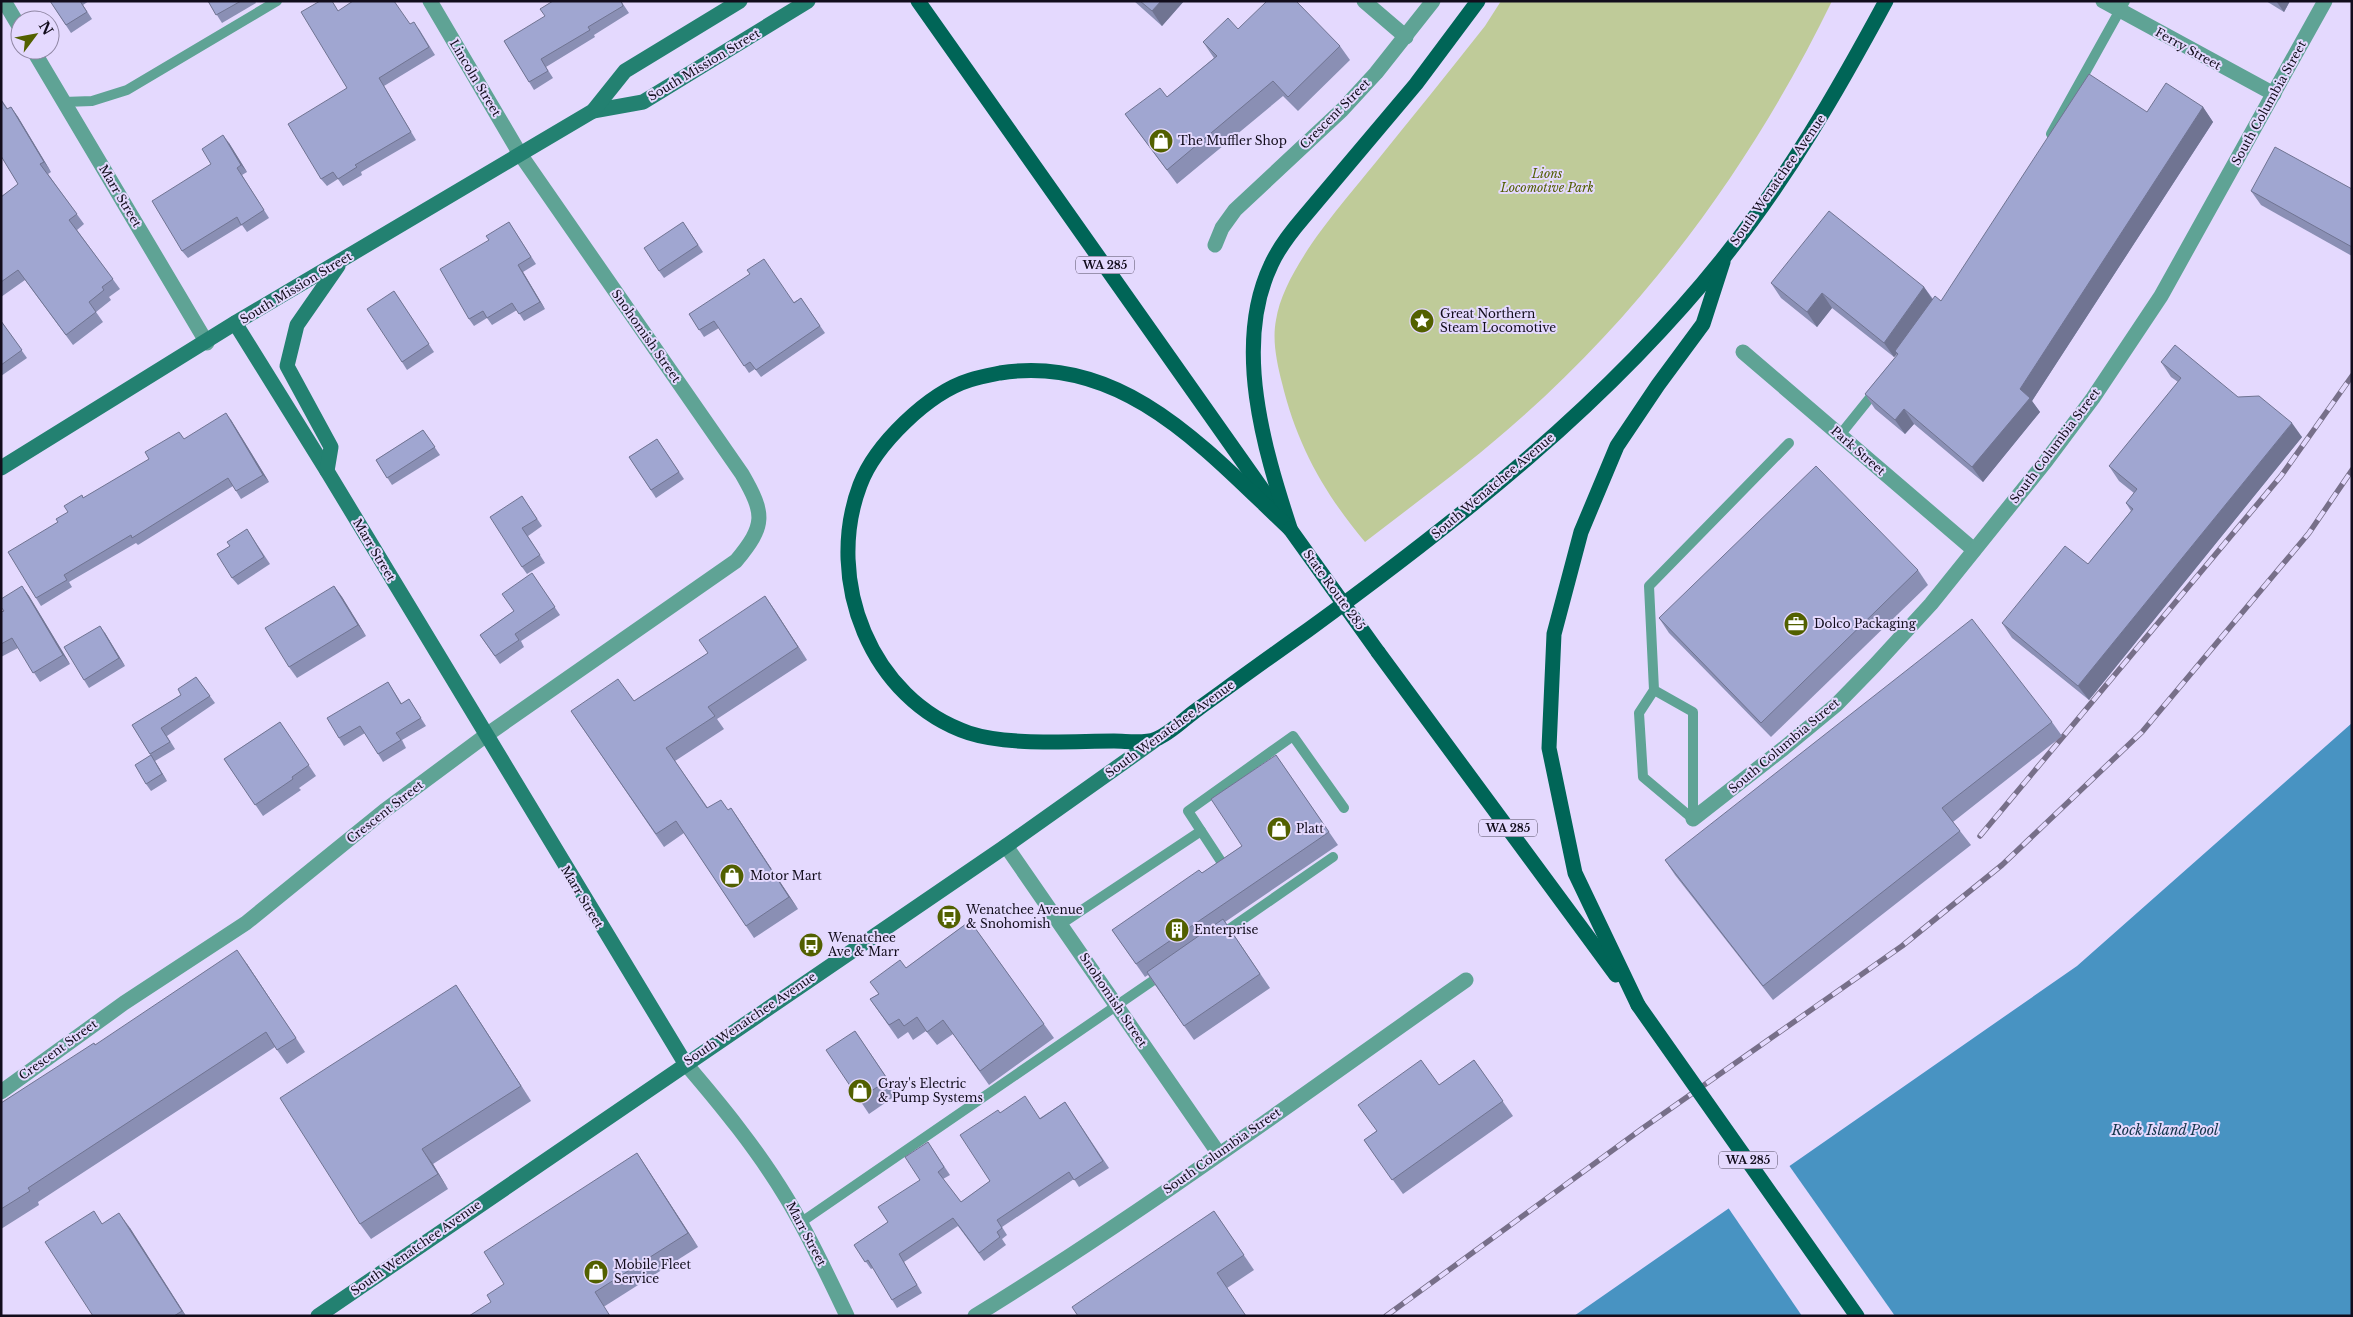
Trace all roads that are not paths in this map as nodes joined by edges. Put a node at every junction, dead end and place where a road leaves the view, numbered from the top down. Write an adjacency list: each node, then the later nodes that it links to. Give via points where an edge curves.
1 (277, 1): 16 (lane, via 128,90 92,101)
2 (430, 1): 19 (street, Lincoln Street)
3 (740, 1): 17 (main road, South Mission Street, via 625,71)
4 (808, 1): 17 (main road, South Mission Street, via 643,102)
5 (918, 1): 32 (main road, WA 285)
6 (1364, 1): 13 (street)
7 (1434, 1): 13 (street, Crescent Street)
8 (1478, 1): 32 (main road, via 1416,84 1285,240 1270,265 1259,300 1254,374 1270,465)
9 (1886, 1): 21 (main road, South Wenatchee Avenue, via 1802,149)
10 (2104, 1): 12 (street, Ferry Street)
11 (2325, 1): 15 (street, South Columbia Street)
12 (2122, 6): 15 (street, Ferry Street); 18 (lane)
13 (1406, 37): 20 (street, Crescent Street, via 1342,110 1235,210 1222,228)
14 (39, 60): 16 (street, Marr Street)
15 (2274, 94): 33 (street, South Columbia Street, via 2165,288 2132,340 2046,461)
16 (64, 102): 24 (street, Marr Street)
17 (593, 111): 19 (main road, South Mission Street)
18 (2046, 140)
19 (520, 154): 22 (main road, South Mission Street); 31 (street, Snohomish Street, via 742,474 759,507)
20 (1215, 246)
21 (1724, 256): 36 (main road, South Wenatchee Avenue, via 1628,364 1571,420 1506,476 1388,572); 47 (main road, via 1703,324 1617,446 1581,532 1554,634 1549,748 1575,873)
22 (342, 260): 23 (main road, South Mission Street); 30 (main road, via 297,325 287,366 331,447)
23 (235, 324): 24 (main road, South Mission Street); 30 (main road, Marr Street)
24 (207, 343): 29 (main road, South Mission Street)
25 (1743, 352): 27 (street, Park Street)
26 (1884, 381): 27 (lane)
27 (1840, 436): 33 (street, Park Street)
28 (1789, 443): 34 (lane, via 1649,586)
29 (1, 468)
30 (327, 471): 35 (main road, Marr Street)
31 (759, 523): 35 (street, Crescent Street, via 736,561)
32 (1290, 529): 36 (main road, via 1211,456 1146,403 1109,385 1085,379 1042,370 1004,372 965,381 924,406 886,439 860,483 848,534 858,620 872,653 899,687 933,717 973,734 1009,740); 47 (main road, State Route 285 / WA 285, bridge)
33 (1974, 550): 38 (street, South Columbia Street, via 1931,604 1836,704)
34 (1654, 690): 38 (lane, via 1693,712); 38 (lane, via 1639,713 1643,777)
35 (485, 736): 49 (main road, Marr Street); 50 (street, Crescent Street, via 384,811 246,923 124,1003)
36 (1154, 741): 40 (main road, South Wenatchee Avenue)
37 (1344, 808): 39 (lane, via 1293,736 1188,811)
38 (1693, 819)
39 (1201, 831): 42 (lane); 43 (lane)
40 (1006, 846): 43 (street, Snohomish Street); 49 (main road, South Wenatchee Avenue)
41 (1334, 857): 44 (lane)
42 (1226, 869)
43 (1061, 924): 48 (street, Snohomish Street)
44 (1213, 940)
45 (1173, 967): 48 (lane)
46 (1466, 980): 51 (street, South Columbia Street)
47 (1638, 1005): 56 (main road, WA 285, bridge)
48 (1116, 1006): 51 (street, Snohomish Street); 52 (lane)
49 (684, 1063): 52 (street, Marr Street, via 768,1170); 53 (main road, South Wenatchee Avenue)
50 (1, 1092)
51 (1219, 1154): 55 (street, South Columbia Street)
52 (800, 1223): 54 (street, Marr Street)
53 (318, 1316)
54 (847, 1316)
55 (975, 1316)
56 (1857, 1316)

